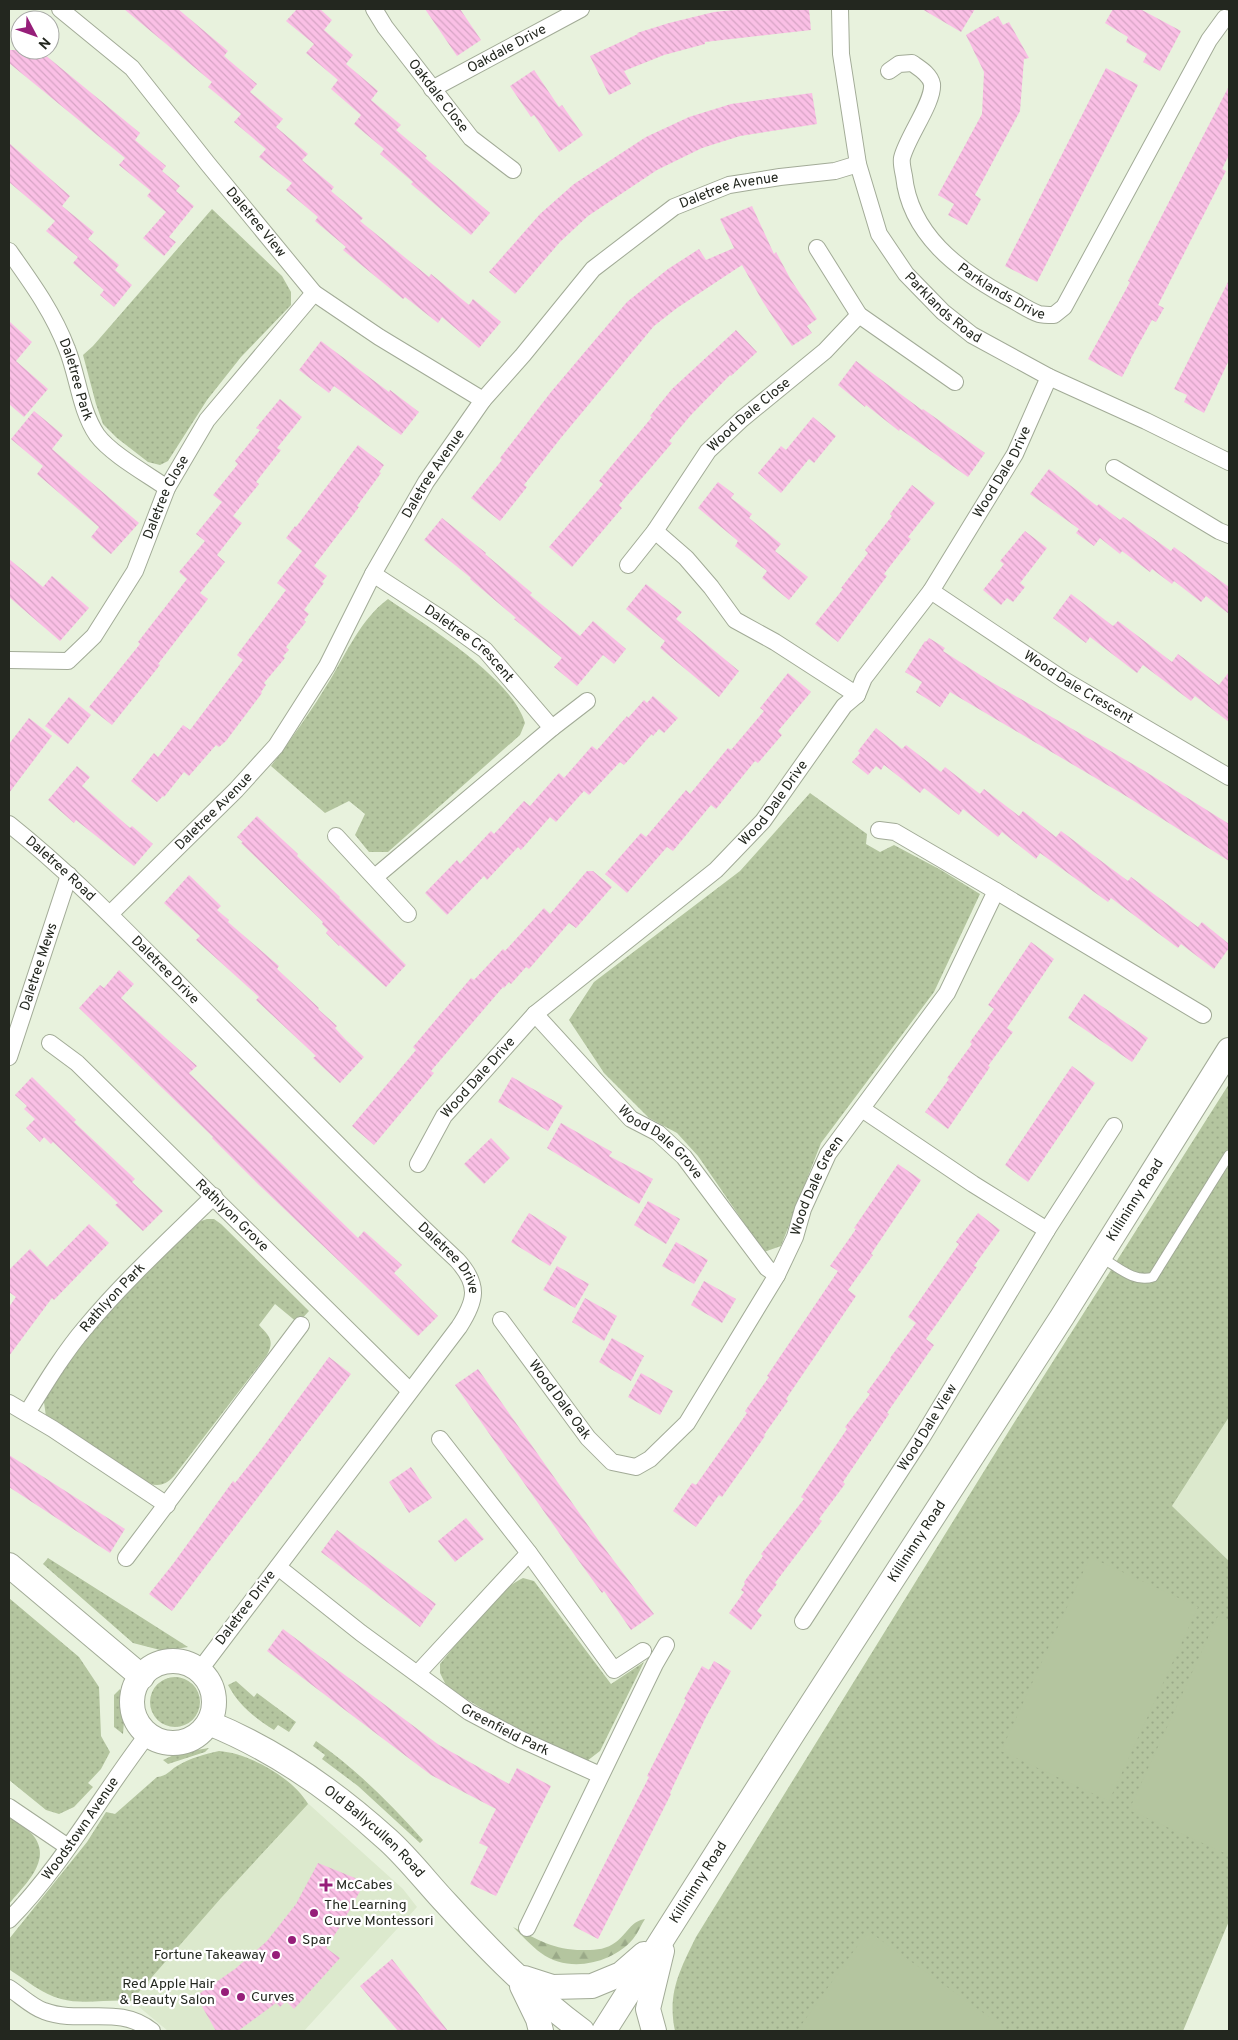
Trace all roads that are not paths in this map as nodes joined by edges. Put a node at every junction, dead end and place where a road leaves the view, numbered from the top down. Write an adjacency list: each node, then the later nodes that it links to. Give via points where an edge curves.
1 (60, 9): 12 (street, Daletree View, via 132,68)
2 (374, 9): 7 (street, Oakdale Close)
3 (581, 9): 7 (street, Oakdale Drive)
4 (840, 9): 8 (street, Parklands Road, via 841,54)
5 (1223, 16): 6 (street, Parklands Drive, via 1064,307 1054,315 1039,314 974,278 935,245 918,220 905,192 902,159 932,94 932,82 912,63 899,64)
6 (889, 71)
7 (432, 89): 9 (street, Oakdale Close, via 471,138)
8 (858, 164): 14 (street, Parklands Road, via 879,234 906,274 943,312 972,335); 16 (street, Daletree Avenue, via 835,171 729,185 674,207 593,269)
9 (513, 170)
10 (816, 248): 13 (street)
11 (9, 251): 19 (street, Daletree Park, via 44,299 68,349 85,410 98,435 118,454)
12 (314, 293): 16 (street, Daletree View); 19 (street, Daletree Close, via 207,420)
13 (859, 315): 15 (street); 20 (street, Wood Dale Close, via 825,351 742,418 708,452)
14 (1049, 377): 17 (street, Parklands Road); 24 (street, Wood Dale Drive, via 1015,454)
15 (955, 382)
16 (483, 400): 23 (street, Daletree Avenue, via 426,482)
17 (1228, 458)
18 (1114, 468): 21 (street)
19 (166, 488): 25 (street, Daletree Close, via 135,571 94,636 68,661)
20 (655, 531): 22 (street, Wood Dale Close); 26 (street, via 686,558 735,620 776,642)
21 (1229, 535)
22 (628, 565)
23 (373, 574): 28 (street, Daletree Crescent, via 485,650); 36 (street, Daletree Avenue, via 327,666 276,746)
24 (931, 591): 26 (street, Wood Dale Drive, via 864,678); 29 (street, Wood Dale Crescent, via 1064,680)
25 (9, 660)
26 (857, 696): 38 (street, Wood Dale Drive, via 844,706 763,821 716,870)
27 (588, 701): 28 (street)
28 (552, 728): 34 (street)
29 (1229, 778)
30 (9, 824): 33 (street, Daletree Road)
31 (879, 830): 35 (street, via 895,832)
32 (336, 836): 34 (street)
33 (69, 875): 36 (street, Daletree Road); 42 (street, Daletree Mews)
34 (375, 877): 37 (street)
35 (996, 891): 39 (street); 43 (street, Wood Dale Green, via 947,993)
36 (110, 914): 53 (street, Daletree Drive, via 465,1269 474,1293 469,1312)
37 (408, 914)
38 (536, 1014): 46 (street, Wood Dale Drive, via 444,1116); 50 (street, Wood Dale Grove, via 631,1119 658,1133 684,1157 766,1268)
39 (1203, 1015)
40 (50, 1043): 47 (street, Rathlyon Grove, via 76,1063)
41 (1229, 1050): 49 (main road, Killininny Road)
42 (9, 1057)
43 (862, 1110): 48 (street); 50 (street, Wood Dale Green, via 828,1154)
44 (1114, 1126): 48 (street, Wood Dale View)
45 (1229, 1154): 49 (lane, via 1154,1277 1144,1280 1135,1277)
46 (418, 1164)
47 (214, 1196): 53 (street, Rathlyon Grove); 55 (street, Rathlyon Park, via 84,1329)
48 (1047, 1230): 63 (street, Wood Dale View, via 921,1439)
49 (1100, 1256): 76 (main road, Killininny Road)
50 (777, 1275): 57 (street, Wood Dale Green, via 687,1423 650,1459 636,1467)
51 (501, 1320): 57 (street, Wood Dale Oak, via 588,1438 612,1462)
52 (301, 1325): 58 (street)
53 (410, 1391): 62 (street, Daletree Drive)
54 (9, 1403): 55 (street)
55 (27, 1413): 58 (street)
56 (440, 1438): 59 (street)
57 (628, 1466)
58 (167, 1504): 60 (street)
59 (529, 1553): 65 (street, via 614,1670); 67 (street)
60 (126, 1558)
61 (9, 1565): 68 (main road)
62 (278, 1567): 66 (street, Daletree Drive); 67 (street, Greenfield Park)
63 (803, 1621)
64 (666, 1645): 71 (street)
65 (642, 1651)
66 (199, 1671): 68 (main road, via 184,1663 161,1663); 69 (main road, via 211,1686 214,1698)
67 (418, 1673): 71 (street, Greenfield Park, via 469,1712 520,1740)
68 (142, 1677): 70 (main road, via 132,1700 137,1719)
69 (209, 1723): 70 (main road, via 188,1741 160,1741); 77 (main road, Old Ballycullen Road, via 260,1746 297,1768 347,1805 390,1842)
70 (148, 1734): 73 (street, Woodstown Avenue)
71 (600, 1776): 75 (street)
72 (9, 1807): 73 (street)
73 (68, 1847): 74 (street, Woodstown Avenue)
74 (9, 1920)
75 (527, 1928)
76 (665, 1934): 77 (main road, via 621,1974 592,1986 552,1986); 82 (main road, Killininny Road); 83 (main road, via 648,2009)
77 (517, 1976): 80 (main road); 81 (main road, Old Ballycullen Road, via 558,2014)
78 (9, 1988): 79 (street, via 44,2011 69,2016 126,2017)
79 (152, 2031)
80 (541, 2031)
81 (582, 2031)
82 (604, 2031)
83 (654, 2031)

